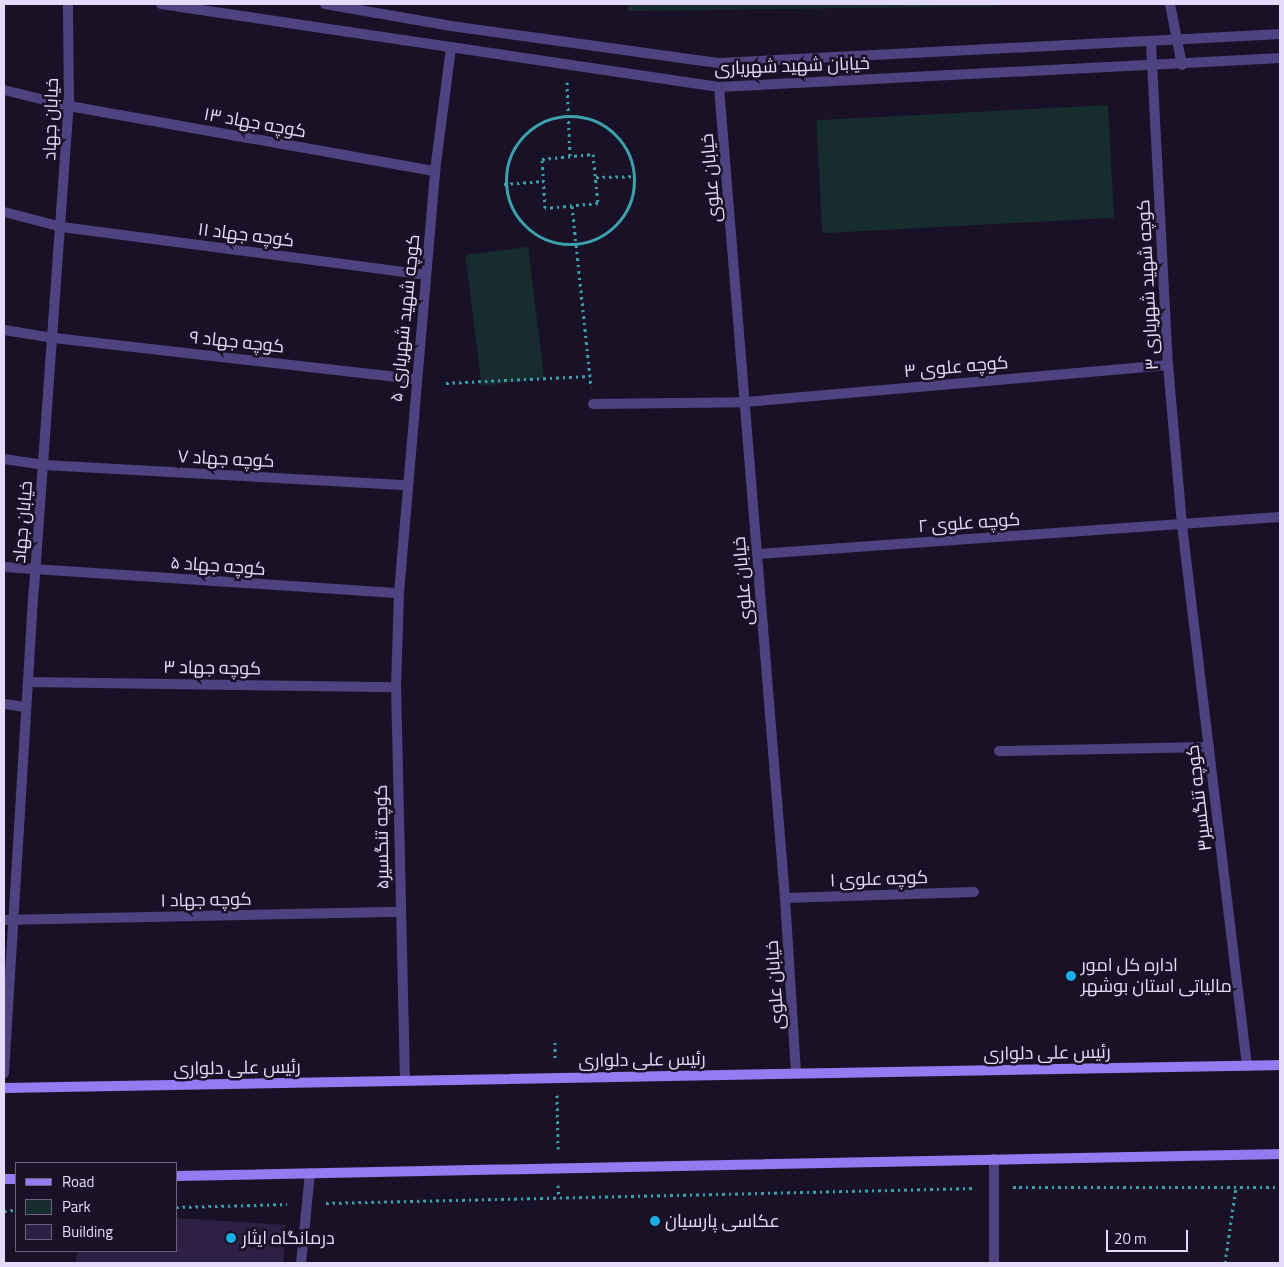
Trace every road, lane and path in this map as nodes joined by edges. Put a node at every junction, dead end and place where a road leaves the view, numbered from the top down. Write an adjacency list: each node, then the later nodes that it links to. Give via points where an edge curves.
1 (68, 4): 15 (street, خیابان جهاد)
2 (161, 4): 8 (street, خیابان شهید شهریاری)
3 (325, 4): 7 (street, خیابان شهید شهریاری, via 451,26 719,63)
4 (1170, 4): 6 (street)
5 (1280, 34): 6 (street, خیابان شهید شهریاری)
6 (1180, 41): 7 (street, خیابان شهید شهریاری); 10 (street)
7 (1151, 43): 11 (street, کوچه شهید شهریاری ۳)
8 (451, 47): 13 (street, خیابان شهید شهریاری); 18 (street, کوچه شهید شهریاری ۵)
9 (1280, 58): 10 (street, خیابان شهید شهریاری)
10 (1182, 65): 11 (street, خیابان شهید شهریاری)
11 (1153, 66): 13 (street, خیابان شهید شهریاری); 30 (street, کوچه شهید شهریاری ۳)
12 (567, 74): 16 (path)
13 (719, 87): 34 (street, خیابان علوی)
14 (4, 90): 15 (street, کوچه جهاد ۱۳)
15 (69, 106): 18 (street, کوچه جهاد ۱۳); 25 (street, خیابان جهاد)
16 (568, 114): 17 (path); 19 (path, via 601,122 625,144); 22 (path, via 535,124 512,150)
17 (570, 156): 20 (path, via 593,154); 21 (path, via 542,159)
18 (435, 171): 27 (street, کوچه شهید شهریاری ۵)
19 (636, 176): 20 (path); 26 (path, via 629,209 608,234)
20 (596, 177): 23 (path, via 598,204)
21 (544, 182): 22 (path); 23 (path, via 545,208)
22 (504, 184): 26 (path, via 516,216 542,239)
23 (572, 206): 26 (path)
24 (4, 212): 25 (street, کوچه جهاد ۱۱)
25 (62, 227): 27 (street, کوچه جهاد ۱۱); 29 (street, خیابان جهاد)
26 (576, 245): 31 (path)
27 (426, 275): 32 (street, کوچه شهید شهریاری ۵)
28 (4, 330): 29 (street, کوچه جهاد ۹)
29 (54, 338): 32 (street, کوچه جهاد ۹); 37 (street, خیابان جهاد)
30 (1168, 365): 34 (street, کوچه علوی ۳); 40 (street, کوچه شهید شهریاری ۳)
31 (590, 376): 33 (path); 35 (path)
32 (415, 379): 38 (street, کوچه شهید شهریاری ۵)
33 (446, 383)
34 (746, 402): 35 (street, کوچه علوی ۳); 41 (street, خیابان علوی)
35 (593, 404)
36 (4, 458): 37 (street, کوچه جهاد ۷)
37 (44, 465): 38 (street, کوچه جهاد ۷); 43 (street, خیابان جهاد)
38 (406, 485): 44 (street, کوچه شهید شهریاری ۵)
39 (1280, 516): 40 (street, کوچه علوی ۲)
40 (1182, 525): 41 (street, کوچه علوی ۲); 49 (street, کوچه تنگسیر۳)
41 (757, 554): 52 (street, خیابان علوی)
42 (4, 567): 43 (street, کوچه جهاد ۵)
43 (36, 571): 44 (street, کوچه جهاد ۵); 45 (street, خیابان جهاد)
44 (399, 593): 46 (street, کوچه تنگسیر۵)
45 (28, 682): 46 (street, کوچه جهاد ۳); 48 (street, خیابان جهاد)
46 (396, 688): 53 (street, کوچه تنگسیر۵)
47 (4, 704): 48 (street)
48 (26, 707): 54 (street, خیابان جهاد)
49 (1209, 746): 50 (street); 56 (street, کوچه تنگسیر۳)
50 (999, 751)
51 (974, 892): 52 (street, کوچه علوی ۱)
52 (785, 898): 58 (street, خیابان علوی)
53 (400, 912): 54 (street, کوچه جهاد ۱); 61 (street, کوچه تنگسیر۵)
54 (8, 920): 59 (street, خیابان جهاد)
55 (555, 1042): 60 (path)
56 (1247, 1066): 57 (main road, رئیس علی دلواری); 58 (main road, رئیس علی دلواری)
57 (1280, 1066)
58 (796, 1072): 60 (main road, رئیس علی دلواری)
59 (4, 1073)
60 (556, 1078): 61 (main road, رئیس علی دلواری); 65 (path)
61 (405, 1081): 62 (main road, رئیس علی دلواری)
62 (4, 1088)
63 (1280, 1154): 64 (main road)
64 (994, 1159): 65 (main road); 70 (street)
65 (558, 1168): 66 (main road); 71 (path)
66 (310, 1173): 67 (main road); 72 (street)
67 (178, 1176)
68 (1236, 1187): 69 (path); 70 (path); 76 (path)
69 (1280, 1187)
70 (994, 1188): 71 (path); 75 (street)
71 (558, 1198): 72 (path)
72 (307, 1204): 73 (path); 74 (street)
73 (178, 1207)
74 (301, 1263)
75 (994, 1263)
76 (1225, 1263)

